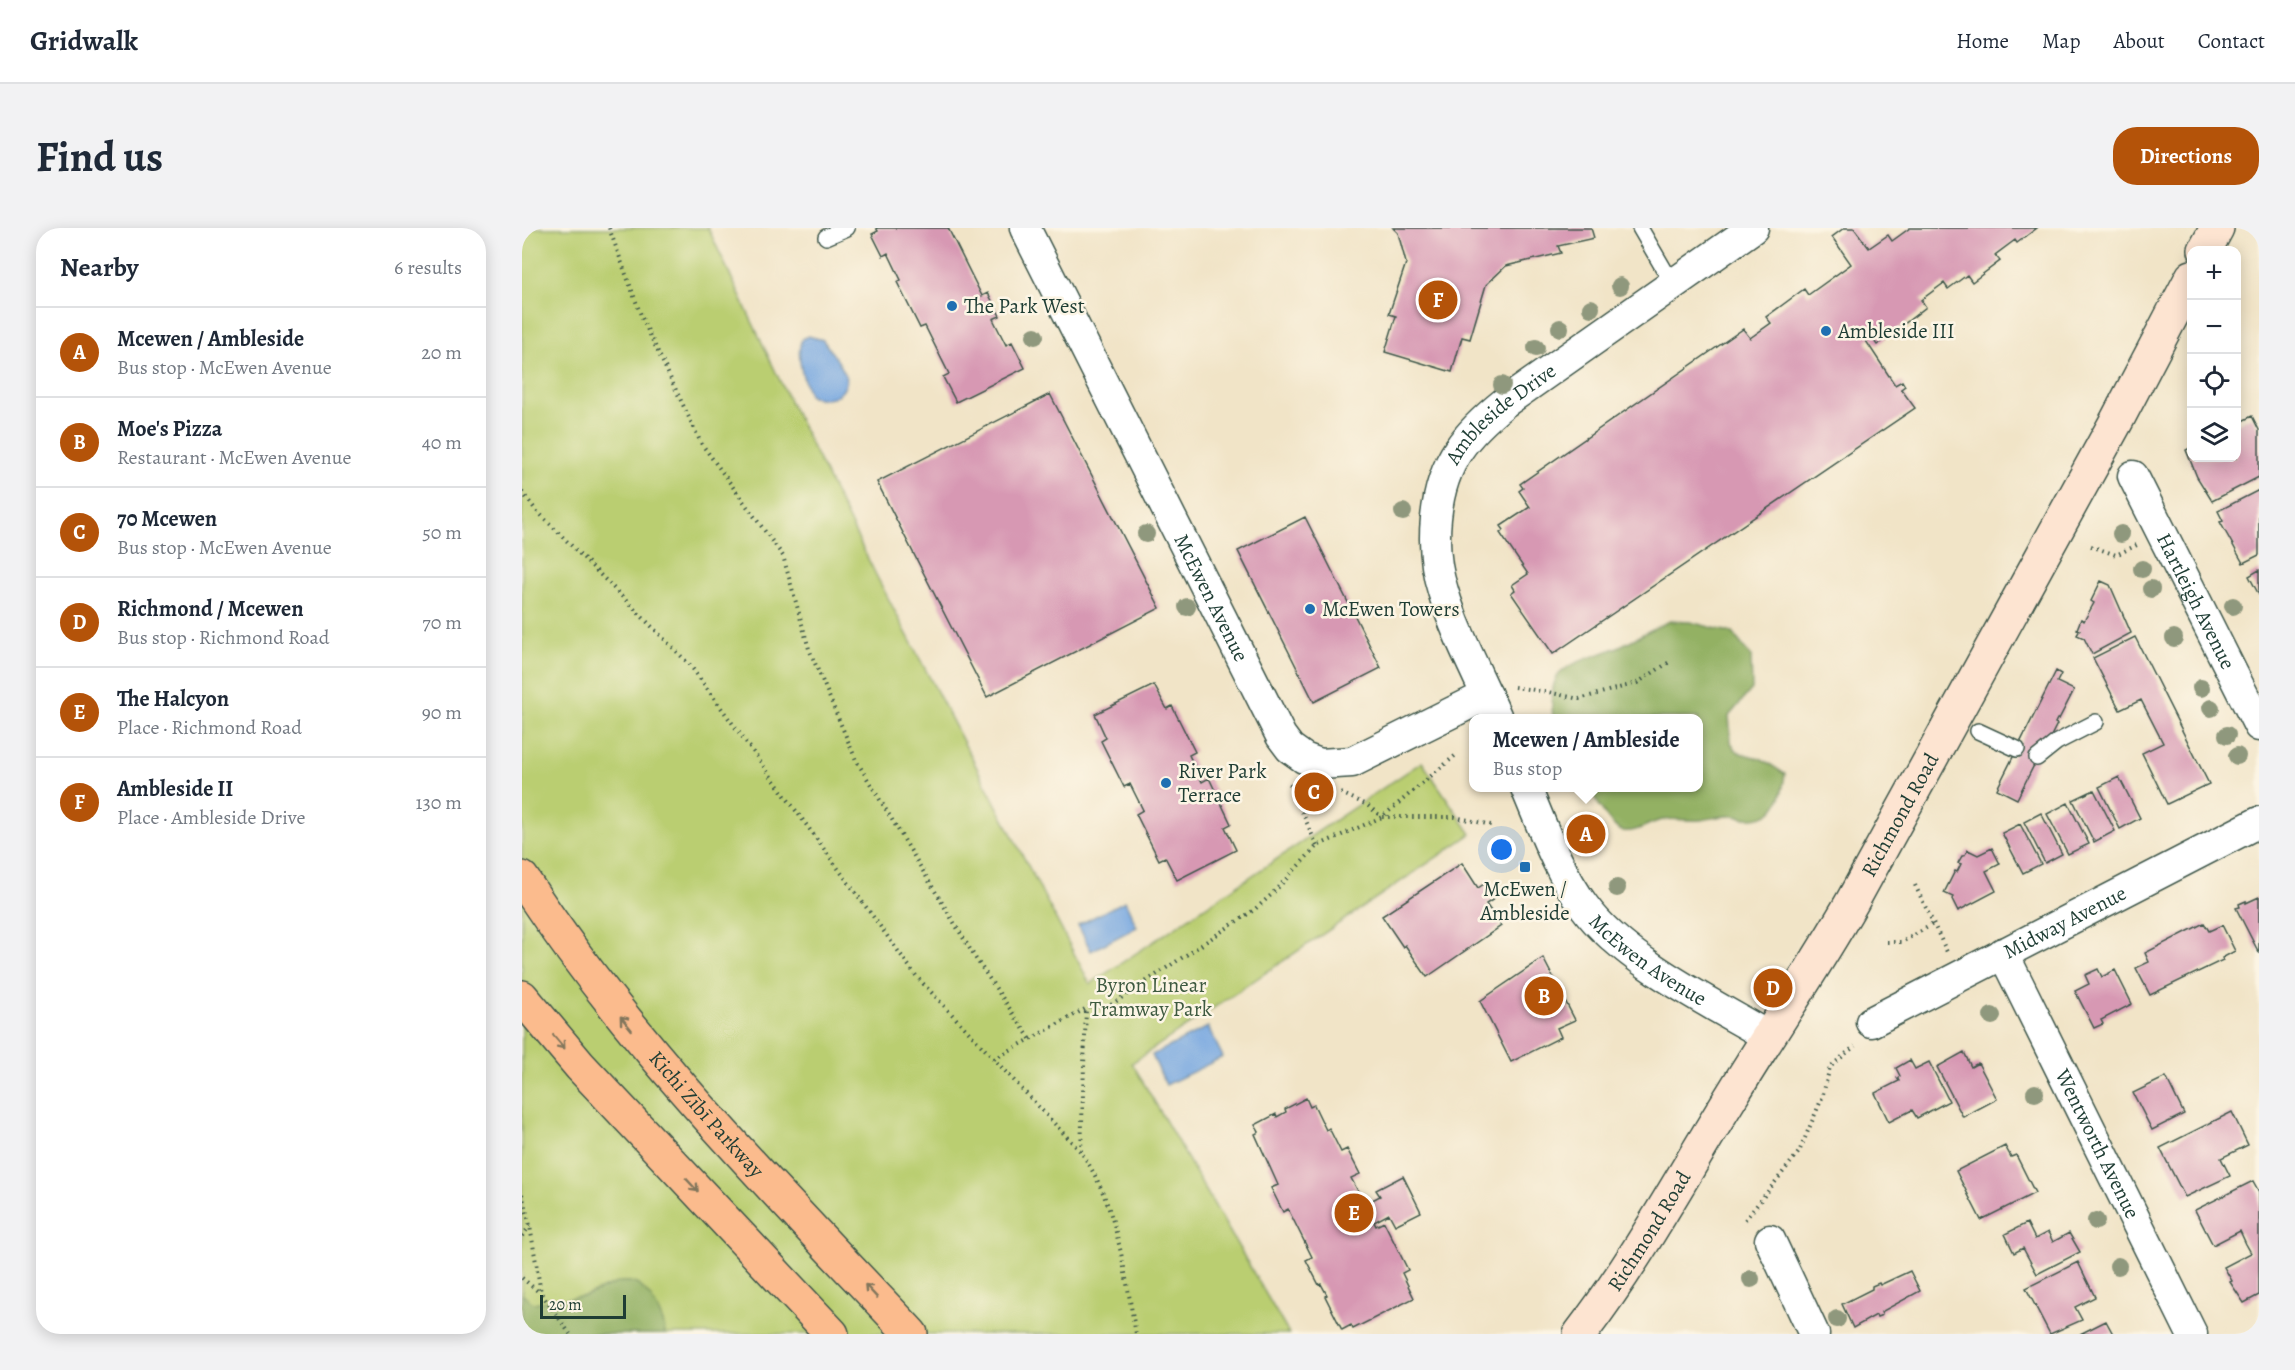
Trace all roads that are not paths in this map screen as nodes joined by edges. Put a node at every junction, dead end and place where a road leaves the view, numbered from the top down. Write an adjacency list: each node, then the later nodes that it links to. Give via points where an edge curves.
1 (847, 228): 6 (lane)
2 (1025, 228): 13 (street, McEwen Avenue, via 1281,736 1304,758 1320,764 1352,762)
3 (1640, 228): 8 (lane)
4 (1753, 228): 8 (street, Ambleside Drive)
5 (2217, 228): 7 (main road)
6 (826, 237)
7 (2207, 246)
8 (1672, 283): 11 (street, Ambleside Drive, via 1504,403 1459,449 1447,473 1437,516 1437,566 1449,611)
9 (2187, 287): 25 (main road, Richmond Road, via 1858,892)
10 (2133, 476): 15 (street, Hartleigh Avenue)
11 (1492, 707): 12 (street, McEwen Avenue)
12 (1474, 714)
13 (1469, 716)
14 (2096, 722): 18 (lane, via 2057,742)
15 (2259, 726)
16 (1978, 731): 17 (lane)
17 (2017, 749)
18 (2037, 758)
19 (1528, 792): 25 (street, McEwen Avenue, via 1565,876 1598,923 1645,962)
20 (2259, 822): 22 (street, Midway Avenue)
21 (522, 878): 28 (highway, Kichi Zībī Parkway, one-way to 21, via 659,1063 588,973)
22 (2003, 953): 24 (street, Midway Avenue); 31 (street, Wentworth Avenue)
23 (522, 997): 27 (highway, one-way to 27, via 593,1081)
24 (1871, 1022)
25 (1769, 1037): 29 (main road, Richmond Road, via 1616,1287)
26 (1770, 1240): 30 (street)
27 (832, 1334)
28 (911, 1334)
29 (1580, 1334)
30 (1814, 1334)
31 (2192, 1334)

